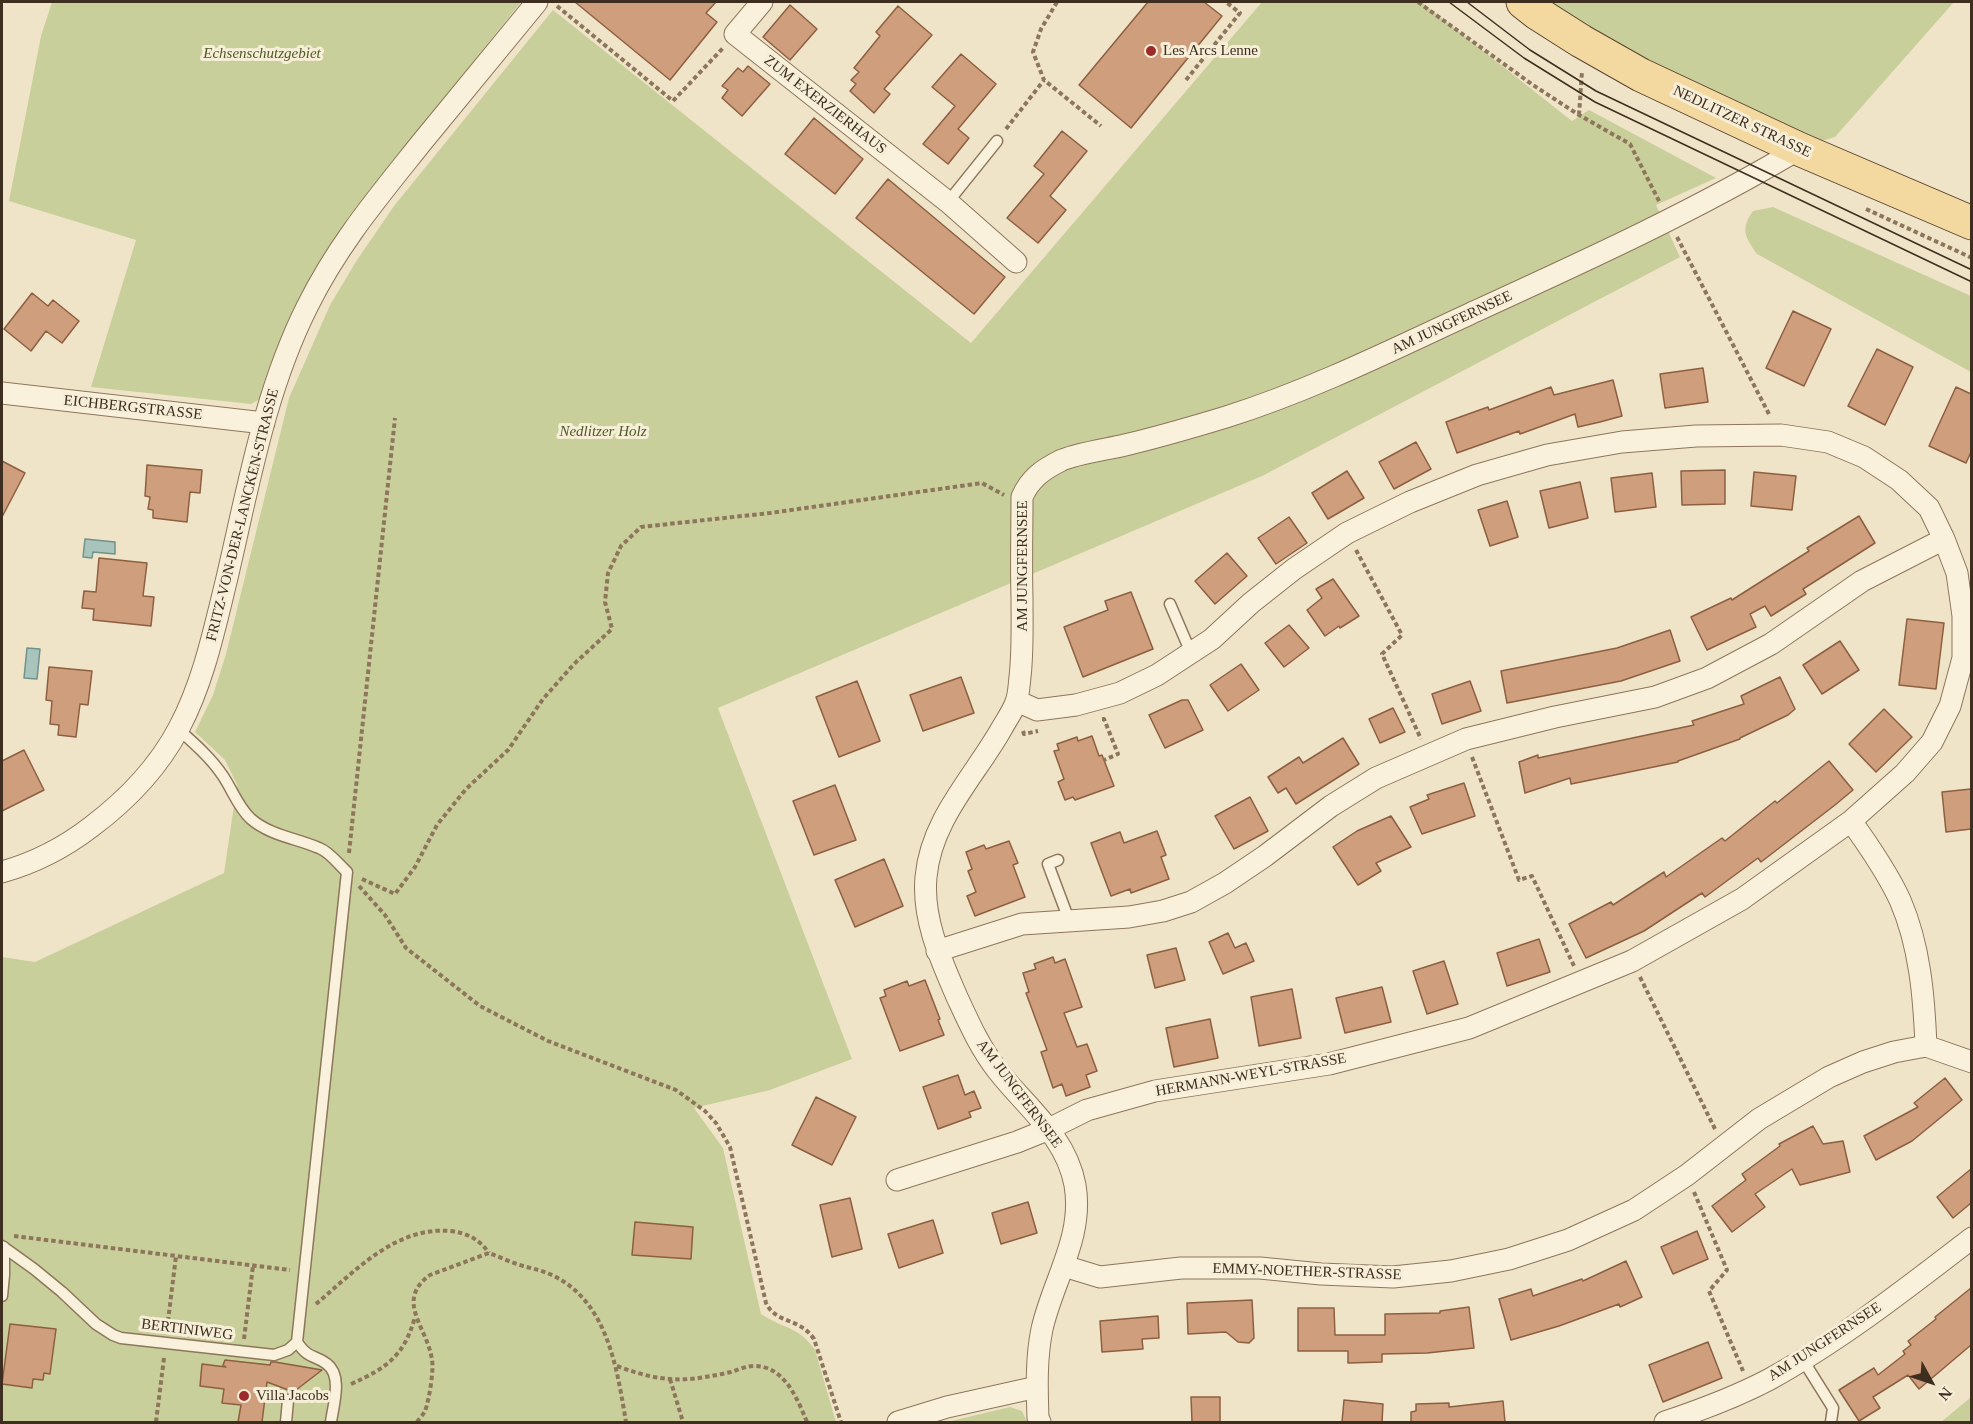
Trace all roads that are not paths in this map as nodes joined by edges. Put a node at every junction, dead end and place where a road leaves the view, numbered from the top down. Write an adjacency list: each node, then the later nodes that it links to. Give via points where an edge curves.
1 (537, 2): 10 (street, FRITZ-VON-DER-LANCKEN-STRASSE, via 344,242 293,338)
2 (762, 2): 6 (street, ZUM EXERZIERHAUS, via 735,34)
3 (1523, 2): 5 (main road, NEDLITZER STRASSE, via 1606,57)
4 (997, 141): 6 (lane)
5 (1799, 149): 7 (main road, NEDLITZER STRASSE); 14 (street, AM JUNGFERNSEE, via 1668,220 1362,364 1227,416 1062,459 1040,474 1028,484 1022,497 1023,644)
6 (948, 202): 8 (street, ZUM EXERZIERHAUS)
7 (1971, 223)
8 (1016, 262)
9 (2, 393): 10 (street, EICHBERGSTRASSE)
10 (264, 423): 15 (street, FRITZ-VON-DER-LANCKEN-STRASSE, via 216,623 194,697)
11 (1944, 539): 13 (street, HERMANN-WEYL-STRASSE, via 1929,508 1899,480 1864,457 1828,442 1780,435 1633,441 1547,455 1419,498 1347,533 1294,569); 16 (street, HERMANN-WEYL-STRASSE, via 1957,573 1963,616 1963,658 1950,706 1932,742 1905,773); 19 (street, via 1862,581 1771,644 1707,678 1655,697 1466,739 1376,778 1255,863 1191,902 1129,917)
12 (1170, 604): 13 (lane)
13 (1191, 653): 14 (street, HERMANN-WEYL-STRASSE, via 1120,693 1076,705)
14 (1012, 709): 20 (street, AM JUNGFERNSEE, via 936,834 926,878 928,915)
15 (178, 729): 18 (street, FRITZ-VON-DER-LANCKEN-STRASSE, via 160,759 114,810 79,837); 29 (lane, via 212,760 240,807 261,827 322,849 347,872)
16 (1851, 821): 21 (street, via 1877,857 1916,947); 23 (street, HERMANN-WEYL-STRASSE, via 1742,899 1632,961 1469,1028 1329,1064 1155,1091 1087,1110)
17 (1058, 860): 19 (lane, via 1048,864)
18 (2, 872)
19 (1069, 920): 20 (street, via 1022,924)
20 (937, 951): 23 (street, AM JUNGFERNSEE, via 976,1039 998,1071)
21 (1926, 1046): 22 (street); 27 (street, EMMY-NOETHER-STRASSE, via 1894,1052 1829,1077 1759,1119 1634,1210 1568,1240 1509,1259 1393,1277 1260,1268 1180,1268 1100,1277)
22 (1971, 1062)
23 (1049, 1129): 24 (street, HERMANN-WEYL-STRASSE); 27 (street, AM JUNGFERNSEE, via 1069,1164 1075,1185 1075,1227)
24 (897, 1180)
25 (1971, 1238): 30 (street, AM JUNGFERNSEE, via 1854,1327)
26 (3, 1247): 28 (lane); 29 (lane, BERTINIWEG, via 96,1324 121,1338 274,1355)
27 (1064, 1266): 31 (street, AM JUNGFERNSEE, via 1042,1329)
28 (2, 1296)
29 (297, 1342): 34 (lane, via 334,1373)
30 (1803, 1360): 37 (street, AM JUNGFERNSEE, via 1712,1406); 38 (lane, via 1833,1408)
31 (1036, 1387): 35 (street); 36 (street, AM JUNGFERNSEE)
32 (288, 1400): 33 (lane)
33 (286, 1422)
34 (332, 1422)
35 (898, 1422)
36 (1040, 1422)
37 (1665, 1422)
38 (1831, 1422)

